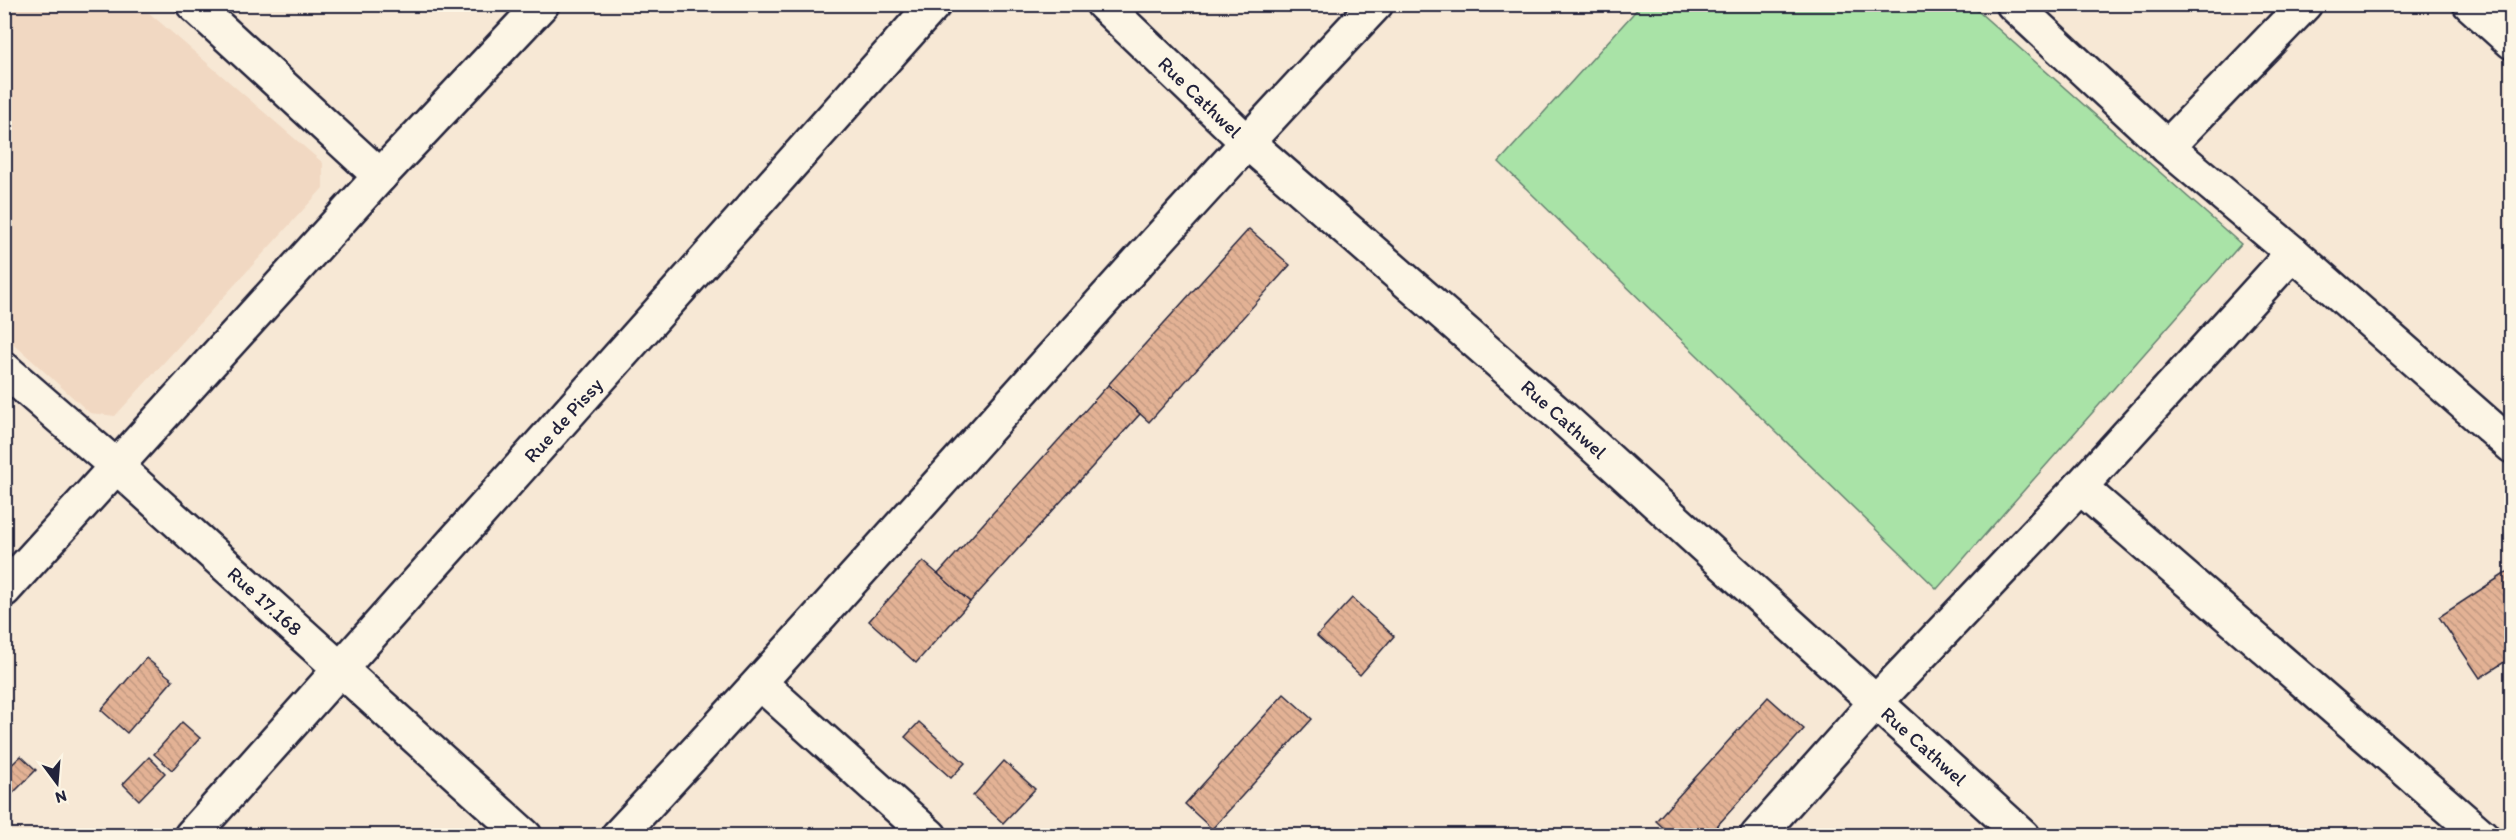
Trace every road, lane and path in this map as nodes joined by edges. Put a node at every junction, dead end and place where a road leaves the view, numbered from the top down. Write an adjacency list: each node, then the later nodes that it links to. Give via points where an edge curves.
1 (193, 4): 12 (street)
2 (542, 4): 12 (street)
3 (934, 4): 19 (street, Rue de Pissy)
4 (1103, 4): 10 (street, Rue Cathwel)
5 (1376, 4): 10 (street)
6 (2013, 4): 11 (street)
7 (2305, 4): 11 (street)
8 (2470, 4): 9 (street)
9 (2511, 42)
10 (1246, 141): 20 (street); 21 (street, Rue Cathwel, via 1563,417)
11 (2167, 147): 13 (street)
12 (380, 176): 16 (street)
13 (2293, 253): 15 (street); 17 (street)
14 (4, 369): 16 (street, Rue 17.168)
15 (2511, 446)
16 (116, 466): 18 (street); 19 (street, Rue 17.168)
17 (2080, 487): 21 (street); 28 (street)
18 (4, 590)
19 (340, 669): 22 (street, Rue de Pissy); 23 (street, Rue 17.168)
20 (760, 683): 24 (street); 25 (street)
21 (1876, 702): 26 (street); 27 (street, Rue Cathwel)
22 (191, 836)
23 (525, 836)
24 (618, 836)
25 (930, 836)
26 (1757, 836)
27 (2023, 836)
28 (2482, 836)

